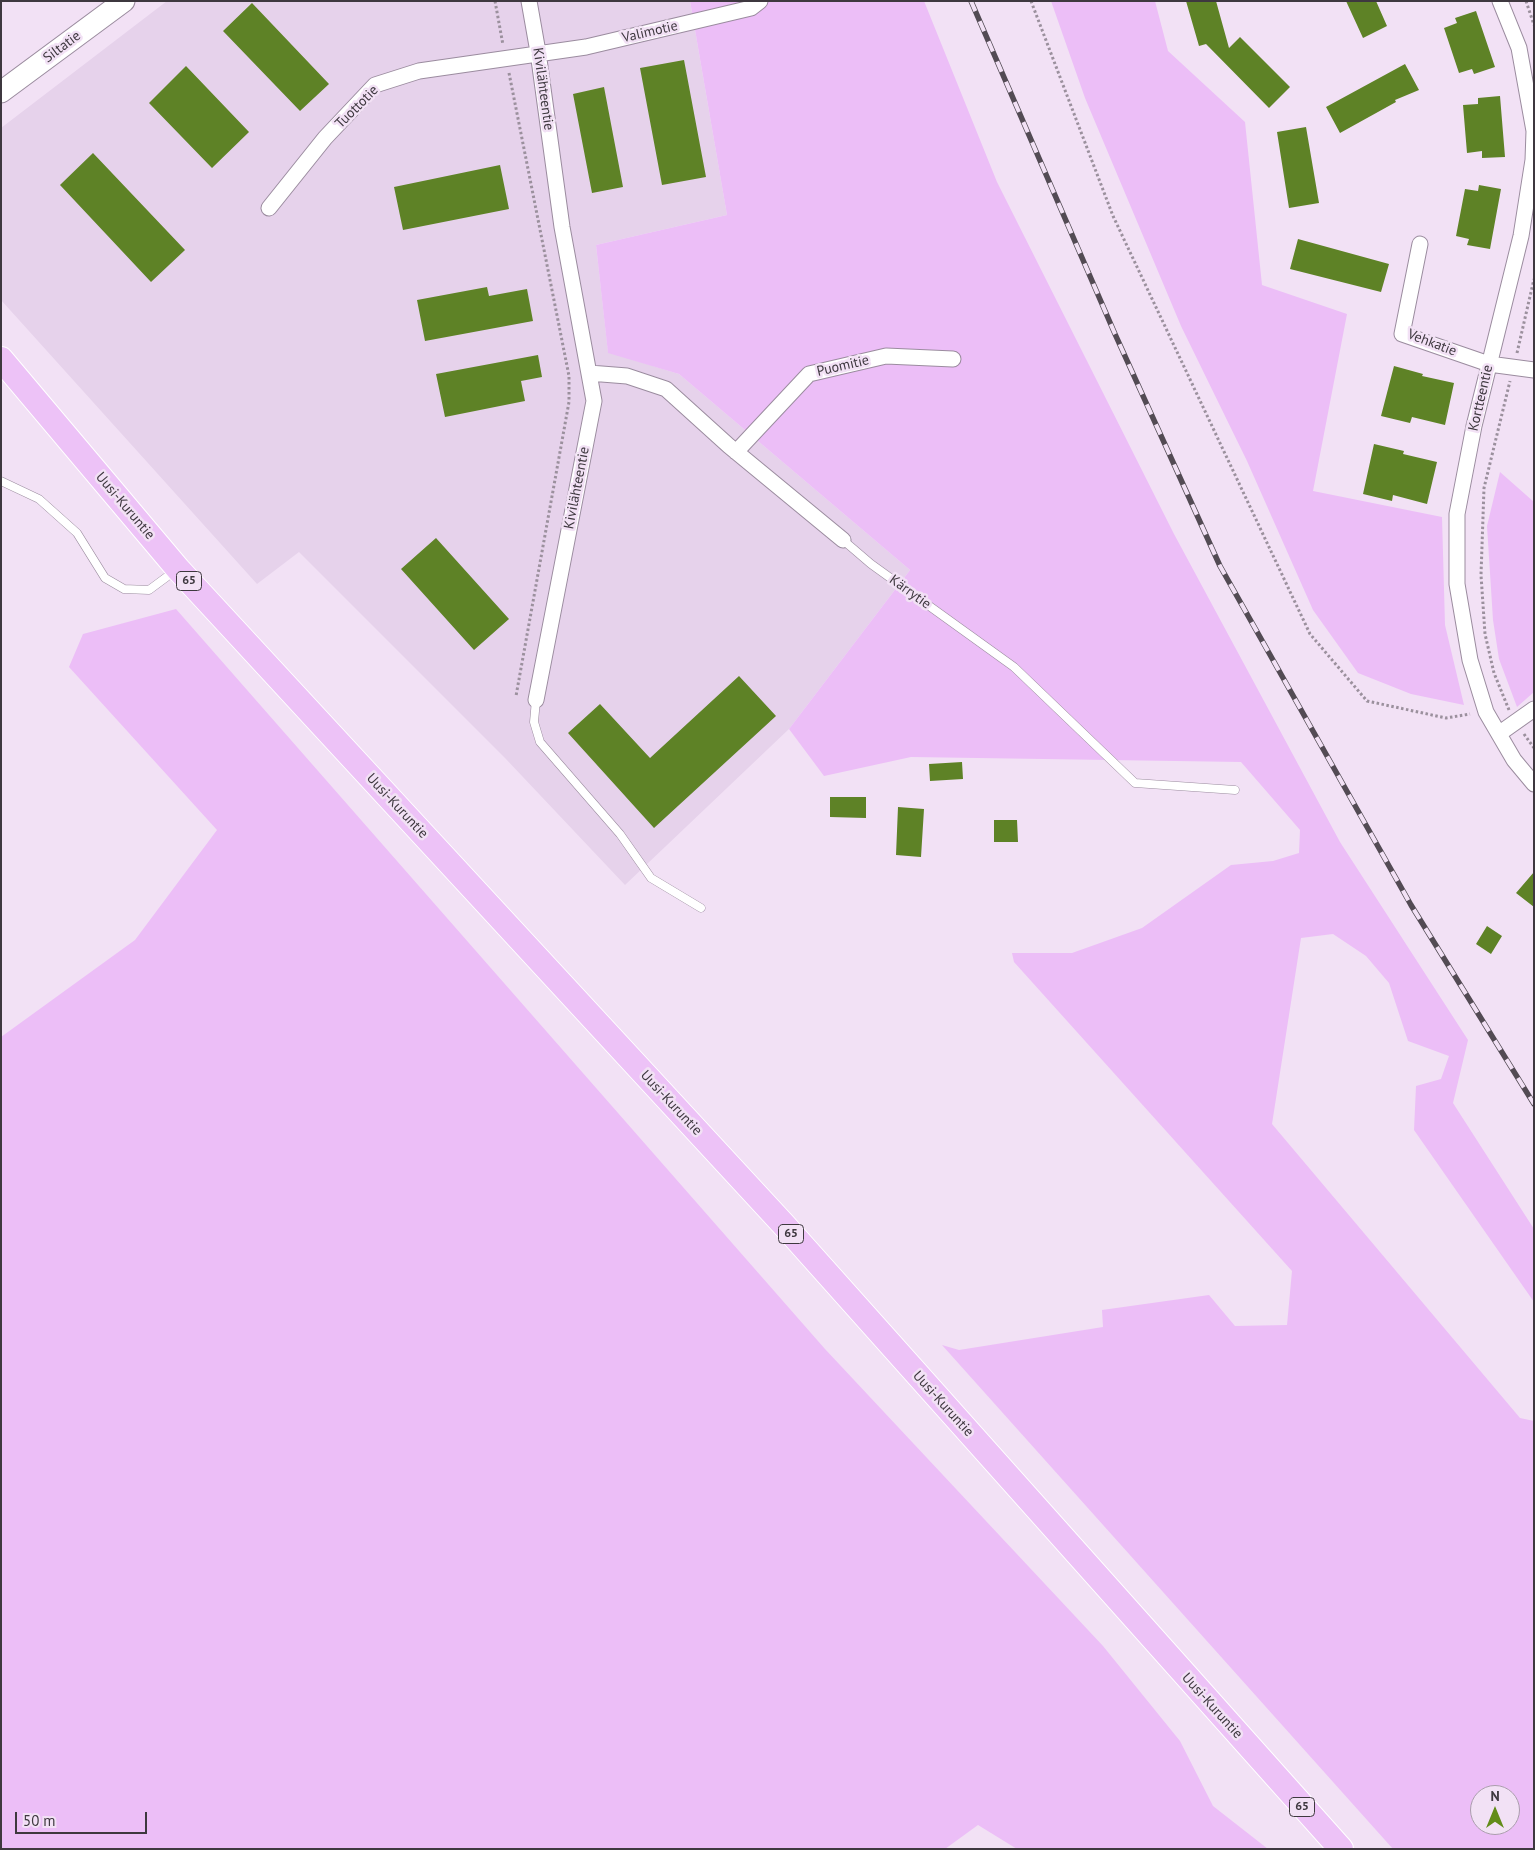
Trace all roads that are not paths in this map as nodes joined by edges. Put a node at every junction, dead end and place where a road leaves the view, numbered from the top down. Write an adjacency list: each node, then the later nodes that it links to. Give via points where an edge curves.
1 (124, 1): 6 (main road, Siltatie)
2 (529, 1): 5 (street, Kivilähteentie)
3 (760, 1): 5 (street, Valimotie, via 751,8 586,46)
4 (1500, 1): 7 (street, Kortteentie, via 1519,48)
5 (538, 52): 8 (street, Tuottotie, via 419,71 374,85 325,138); 14 (street, Kivilähteentie, via 562,226)
6 (1, 92)
7 (1534, 131): 12 (street, Kortteentie, via 1533,160 1520,236)
8 (268, 208)
9 (1420, 244): 12 (street, Vehkatie, via 1402,334)
10 (1, 359): 18 (main road, Uusi-Kuruntie / 65)
11 (953, 359): 15 (street, Puomitie, via 886,356 810,374)
12 (1489, 364): 13 (street); 21 (street, Kortteentie, via 1457,514 1457,584 1470,660 1486,712)
13 (1534, 370)
14 (589, 373): 15 (street, Kärrytie, via 627,376 666,389); 19 (street, Kivilähteentie, via 594,401)
15 (736, 452): 17 (street, Kärrytie)
16 (1, 481): 18 (lane, via 40,499 77,533 105,578 124,589 149,590)
17 (842, 540): 23 (lane, Kärrytie, via 1014,667 1135,783)
18 (178, 569): 25 (main road, Uusi-Kuruntie / 65, via 784,1225)
19 (536, 700): 24 (lane, Kivilähteentie, via 534,722 540,742 620,834 651,878)
20 (1534, 710): 21 (street)
21 (1500, 734): 22 (street, Kortteentie, via 1514,760)
22 (1534, 784)
23 (1235, 790)
24 (701, 908)
25 (1340, 1849)

